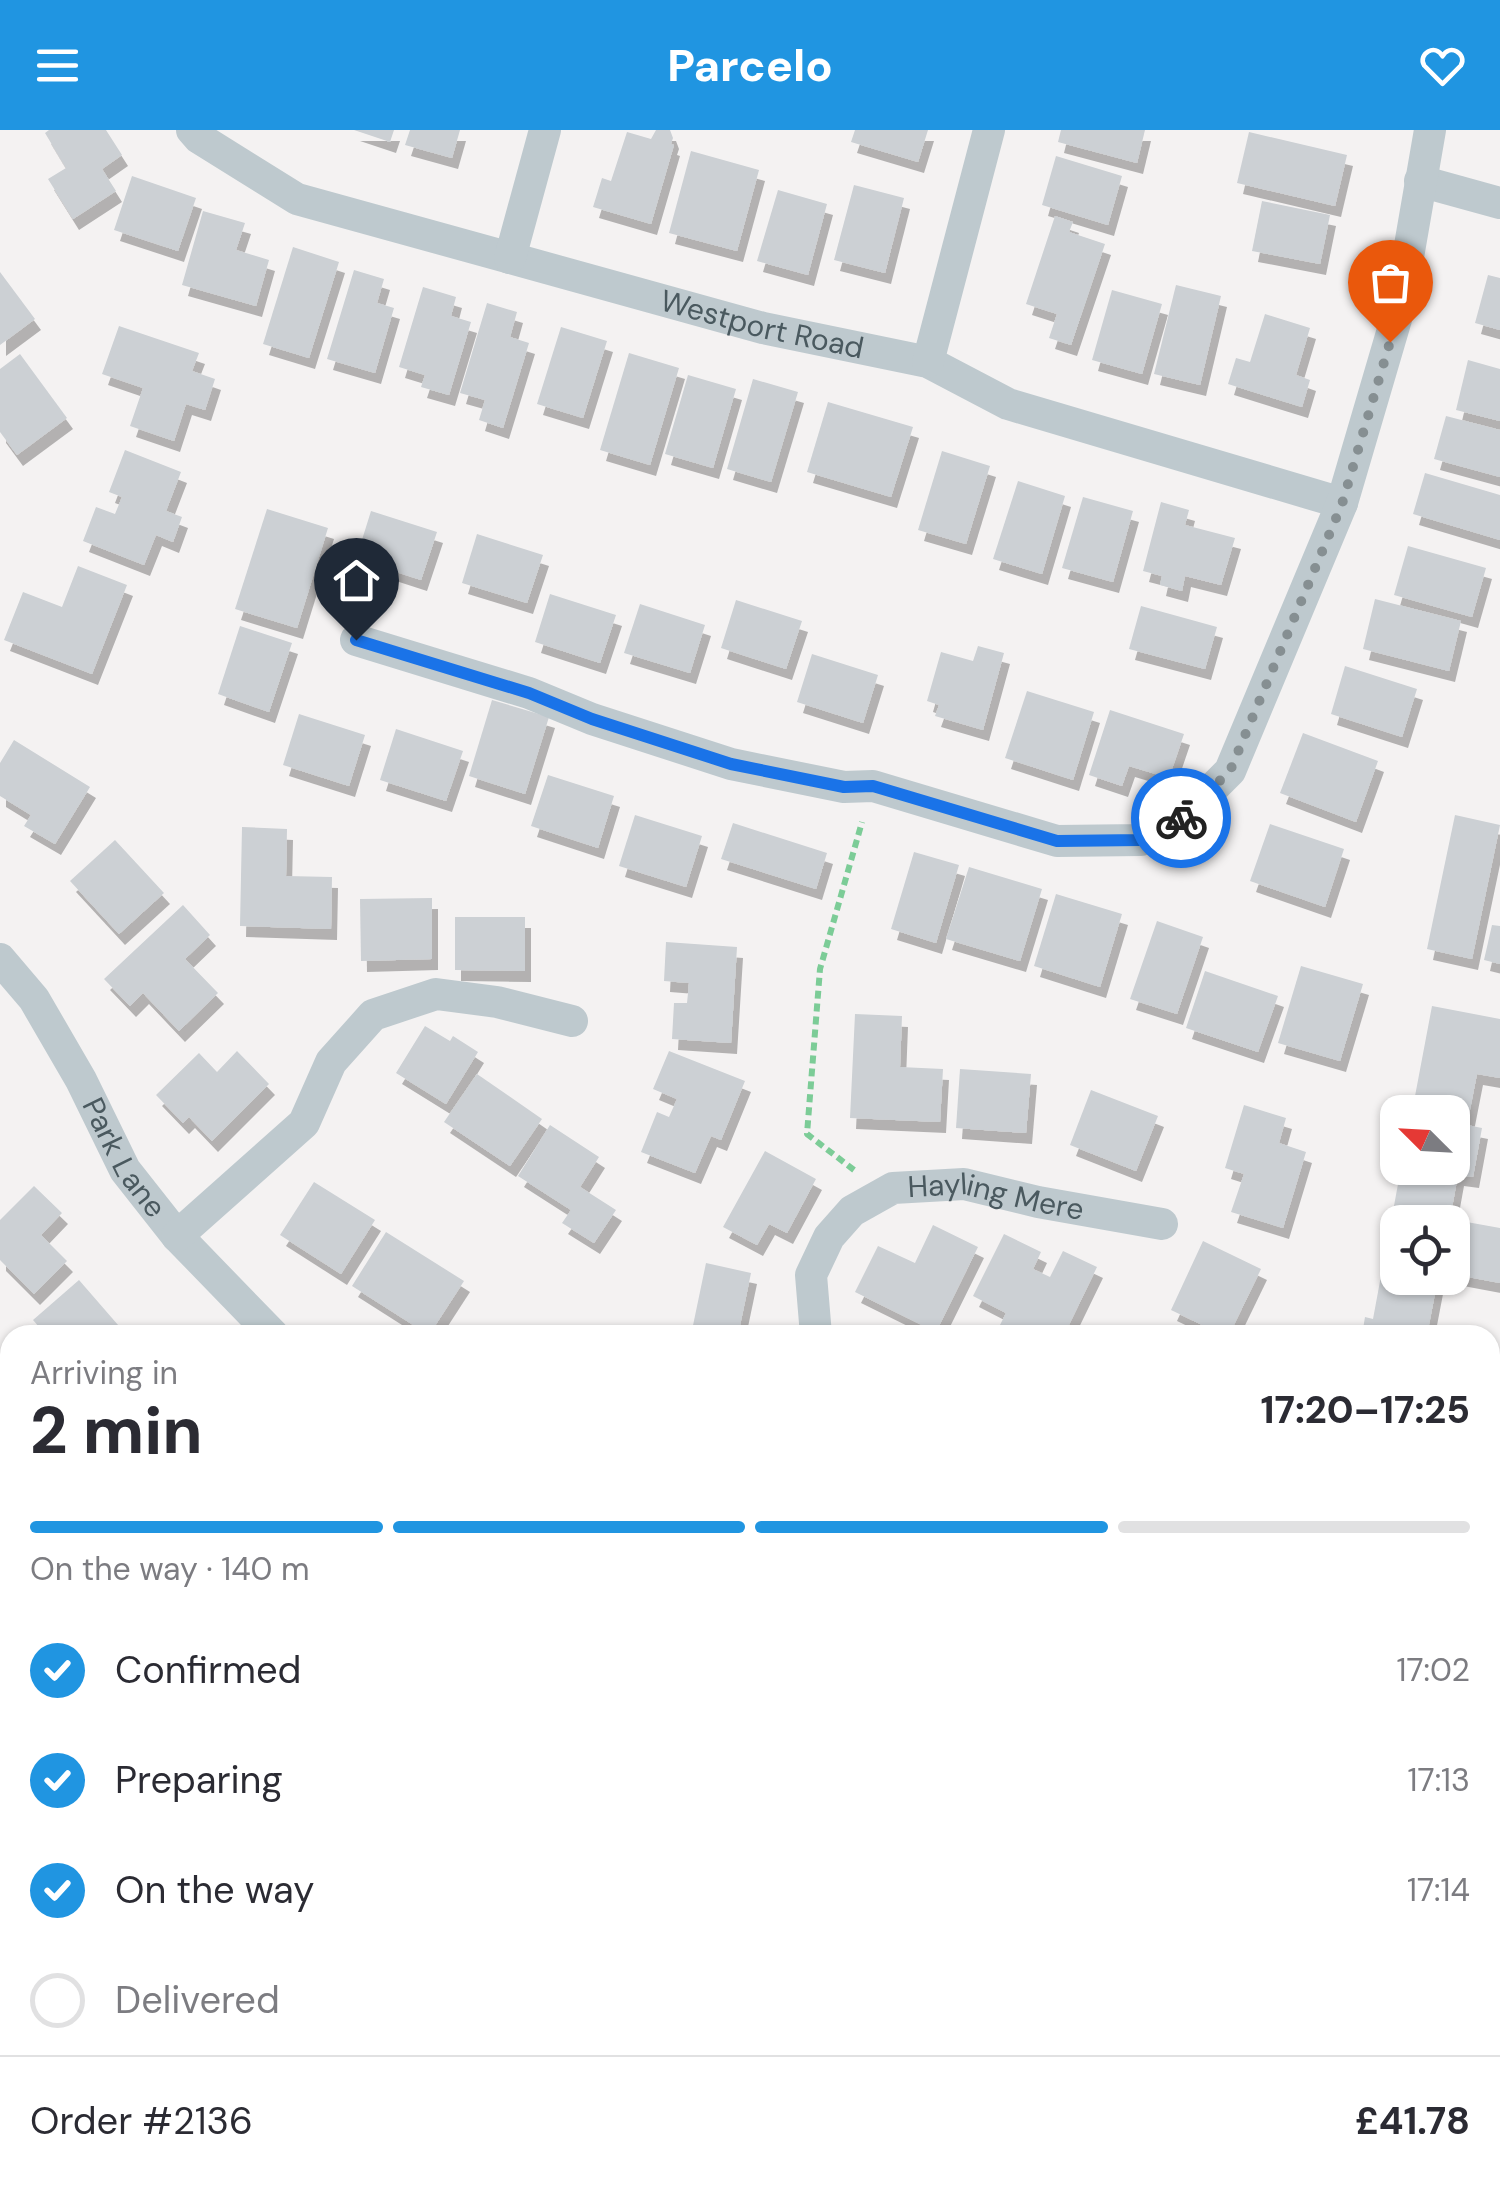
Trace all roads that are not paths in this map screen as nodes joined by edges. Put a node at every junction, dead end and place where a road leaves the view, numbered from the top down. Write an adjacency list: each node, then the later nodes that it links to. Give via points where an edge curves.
1 (192, 130): 7 (street, Westport Road, via 297,199)
2 (545, 130): 7 (street)
3 (989, 130): 8 (street)
4 (1430, 130): 5 (street)
5 (1420, 181): 6 (street); 9 (street, via 1399,310)
6 (1500, 203)
7 (510, 258): 8 (street, Westport Road, via 762,328)
8 (928, 362): 9 (street, Westport Road, via 1008,404)
9 (1342, 504): 10 (street, via 1230,771 1186,816 1141,840 1057,841 873,786 844,787 731,764)
10 (356, 640)
11 (0, 959): 14 (street, Park Lane, via 34,999 125,1170)
12 (572, 1021): 14 (street, via 436,994 373,1015 332,1062 304,1123)
13 (1162, 1224): 16 (street, Hayling Mere, via 964,1184 893,1188 852,1211 829,1237 812,1275)
14 (177, 1236): 15 (street, Park Lane)
15 (263, 1325)
16 (813, 1325)

